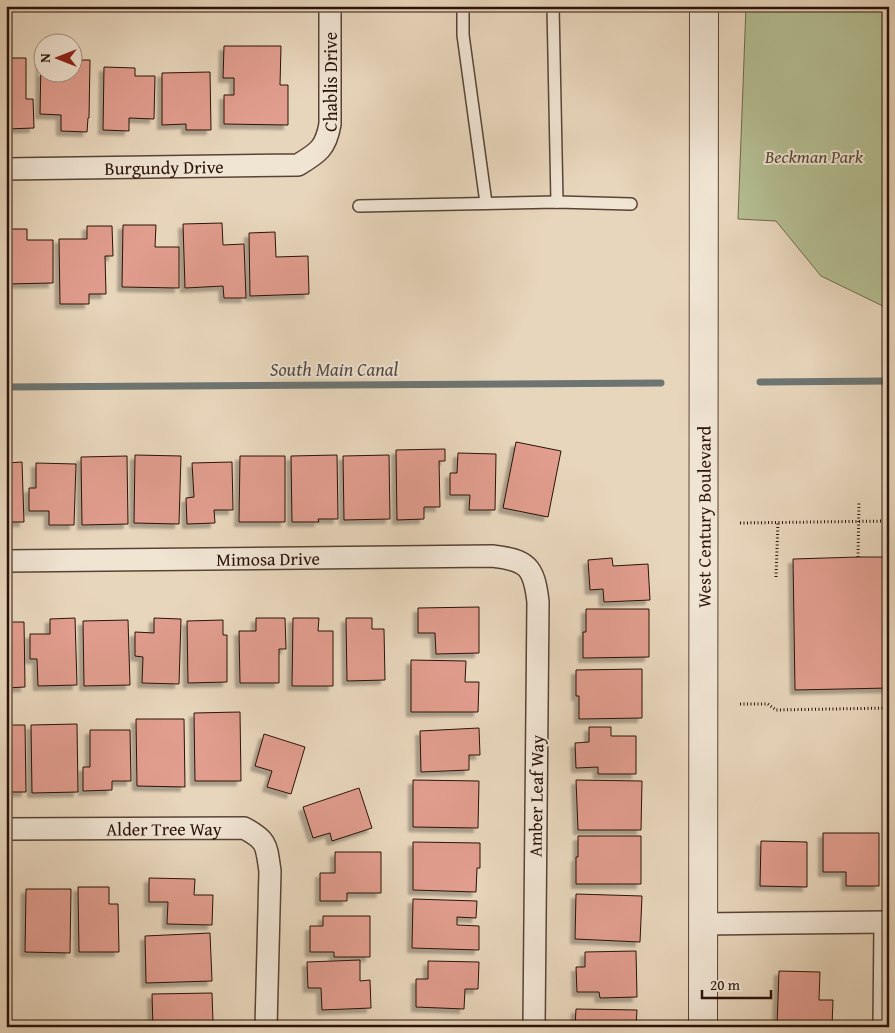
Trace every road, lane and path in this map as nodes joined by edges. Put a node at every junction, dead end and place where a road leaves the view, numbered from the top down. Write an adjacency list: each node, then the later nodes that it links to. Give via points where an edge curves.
1 (330, 6): 5 (street, Chablis Drive, via 330,124 328,136)
2 (463, 6): 8 (lane, via 463,35)
3 (553, 6): 7 (lane)
4 (704, 6): 24 (street, West Century Boulevard)
5 (317, 154): 6 (street, Burgundy Drive, via 298,165)
6 (6, 169)
7 (557, 202): 8 (lane); 9 (lane)
8 (486, 203): 10 (lane)
9 (631, 204)
10 (358, 206)
11 (859, 501): 14 (path)
12 (889, 521): 14 (path)
13 (778, 522): 14 (path); 15 (path); 19 (path)
14 (859, 522): 16 (path)
15 (740, 523)
16 (858, 557)
17 (6, 561): 18 (street, Mimosa Drive, via 492,556 512,558)
18 (527, 568): 26 (street, Amber Leaf Way, via 536,583 538,602)
19 (776, 577)
20 (740, 704): 21 (path, via 768,704 776,710)
21 (889, 708)
22 (6, 829): 25 (street, Alder Tree Way, via 244,828 260,837 267,849 270,871)
23 (887, 922): 24 (street); 28 (street)
24 (703, 924): 27 (street, West Century Boulevard)
25 (266, 1027)
26 (534, 1027)
27 (703, 1027)
28 (884, 1027)

